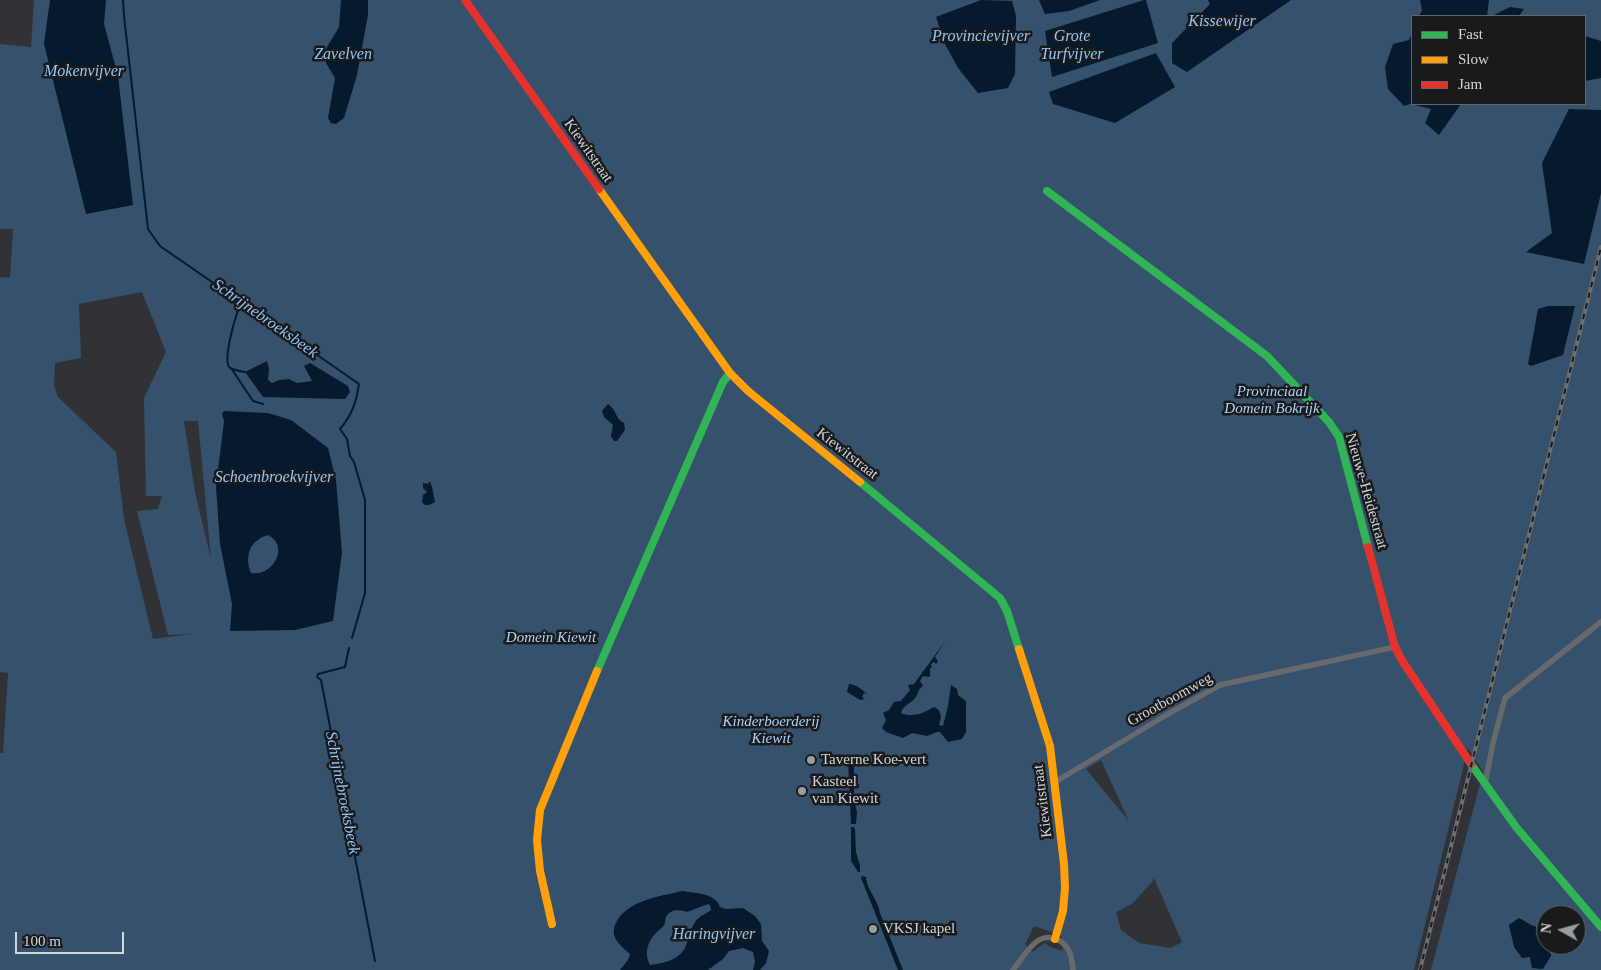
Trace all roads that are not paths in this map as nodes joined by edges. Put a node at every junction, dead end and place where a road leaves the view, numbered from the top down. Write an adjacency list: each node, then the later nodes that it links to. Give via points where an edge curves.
1 (465, 0): 3 (street, Kiewitstraat)
2 (1047, 190): 5 (street, Nieuwe-Heidestraat, via 1267,356 1329,422 1338,437)
3 (730, 373): 6 (street, Kiewitstraat, via 762,403 1000,598 1044,724); 8 (street, via 723,382 582,706 540,810 537,840 540,870)
4 (1601, 622): 7 (street, via 1505,698)
5 (1395, 647): 6 (street, Grootboomweg, via 1220,685); 7 (street, Nieuwe-Heidestraat)
6 (1056, 782): 10 (street, Kiewitstraat, via 1065,888 1063,912)
7 (1485, 784): 9 (street, Nieuwe-Heidestraat, via 1516,827)
8 (552, 924)
9 (1601, 927)
10 (1055, 939): 11 (street, via 1040,939); 12 (street, via 1069,949)
11 (1013, 970)
12 (1073, 970)

